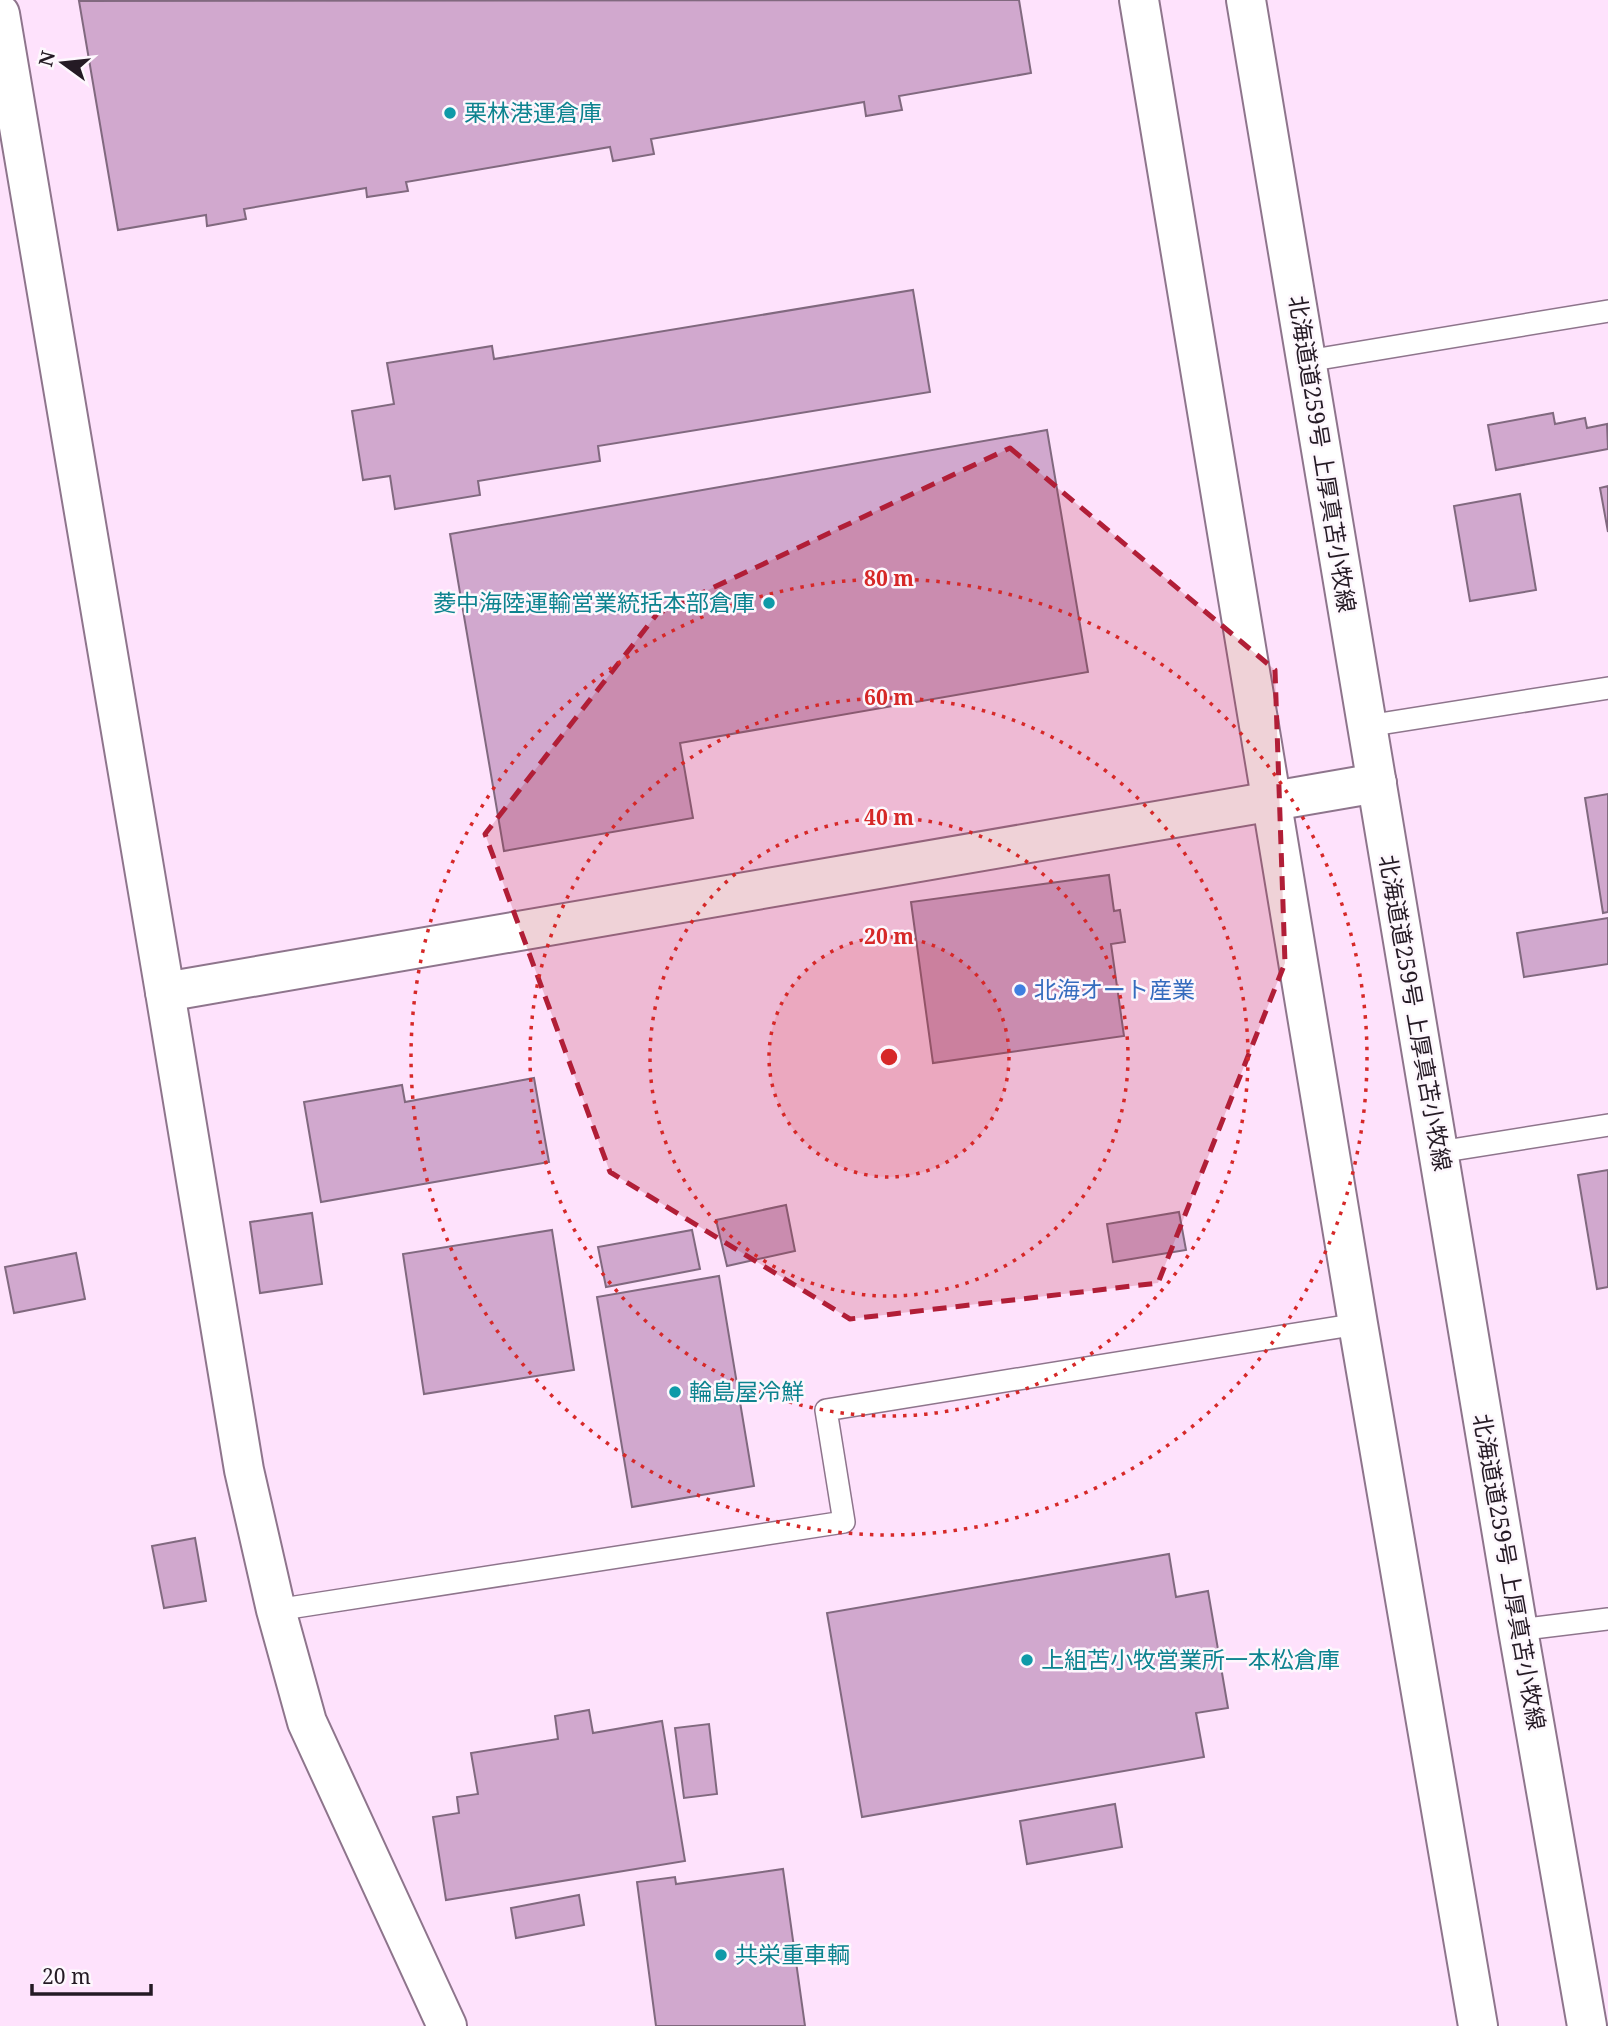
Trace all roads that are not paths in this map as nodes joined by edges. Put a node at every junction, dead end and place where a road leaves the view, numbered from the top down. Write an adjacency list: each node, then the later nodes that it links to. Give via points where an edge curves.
1 (1139, 0): 10 (main road)
2 (1246, 0): 6 (main road, 北海道道259号 上厚真苫小牧線)
3 (0, 14): 4 (main road)
4 (0, 20): 11 (main road)
5 (1608, 312): 6 (lane)
6 (1307, 361): 8 (main road, 北海道道259号 上厚真苫小牧線)
7 (1608, 688): 8 (lane)
8 (1367, 726): 9 (main road, 北海道道259号 上厚真苫小牧線)
9 (1377, 783): 10 (main road); 13 (main road, 北海道道259号 上厚真苫小牧線)
10 (1273, 800): 11 (main road); 14 (main road)
11 (165, 992): 15 (main road, via 243,1470)
12 (1608, 1125): 13 (lane)
13 (1439, 1152): 17 (main road, 北海道道259号 上厚真苫小牧線)
14 (1358, 1324): 15 (lane, via 825,1410 844,1522); 19 (main road)
15 (276, 1610): 18 (main road, via 307,1722)
16 (1608, 1619): 17 (lane)
17 (1518, 1630): 20 (main road, 北海道道259号 上厚真苫小牧線)
18 (447, 2026)
19 (1478, 2026)
20 (1587, 2026)

